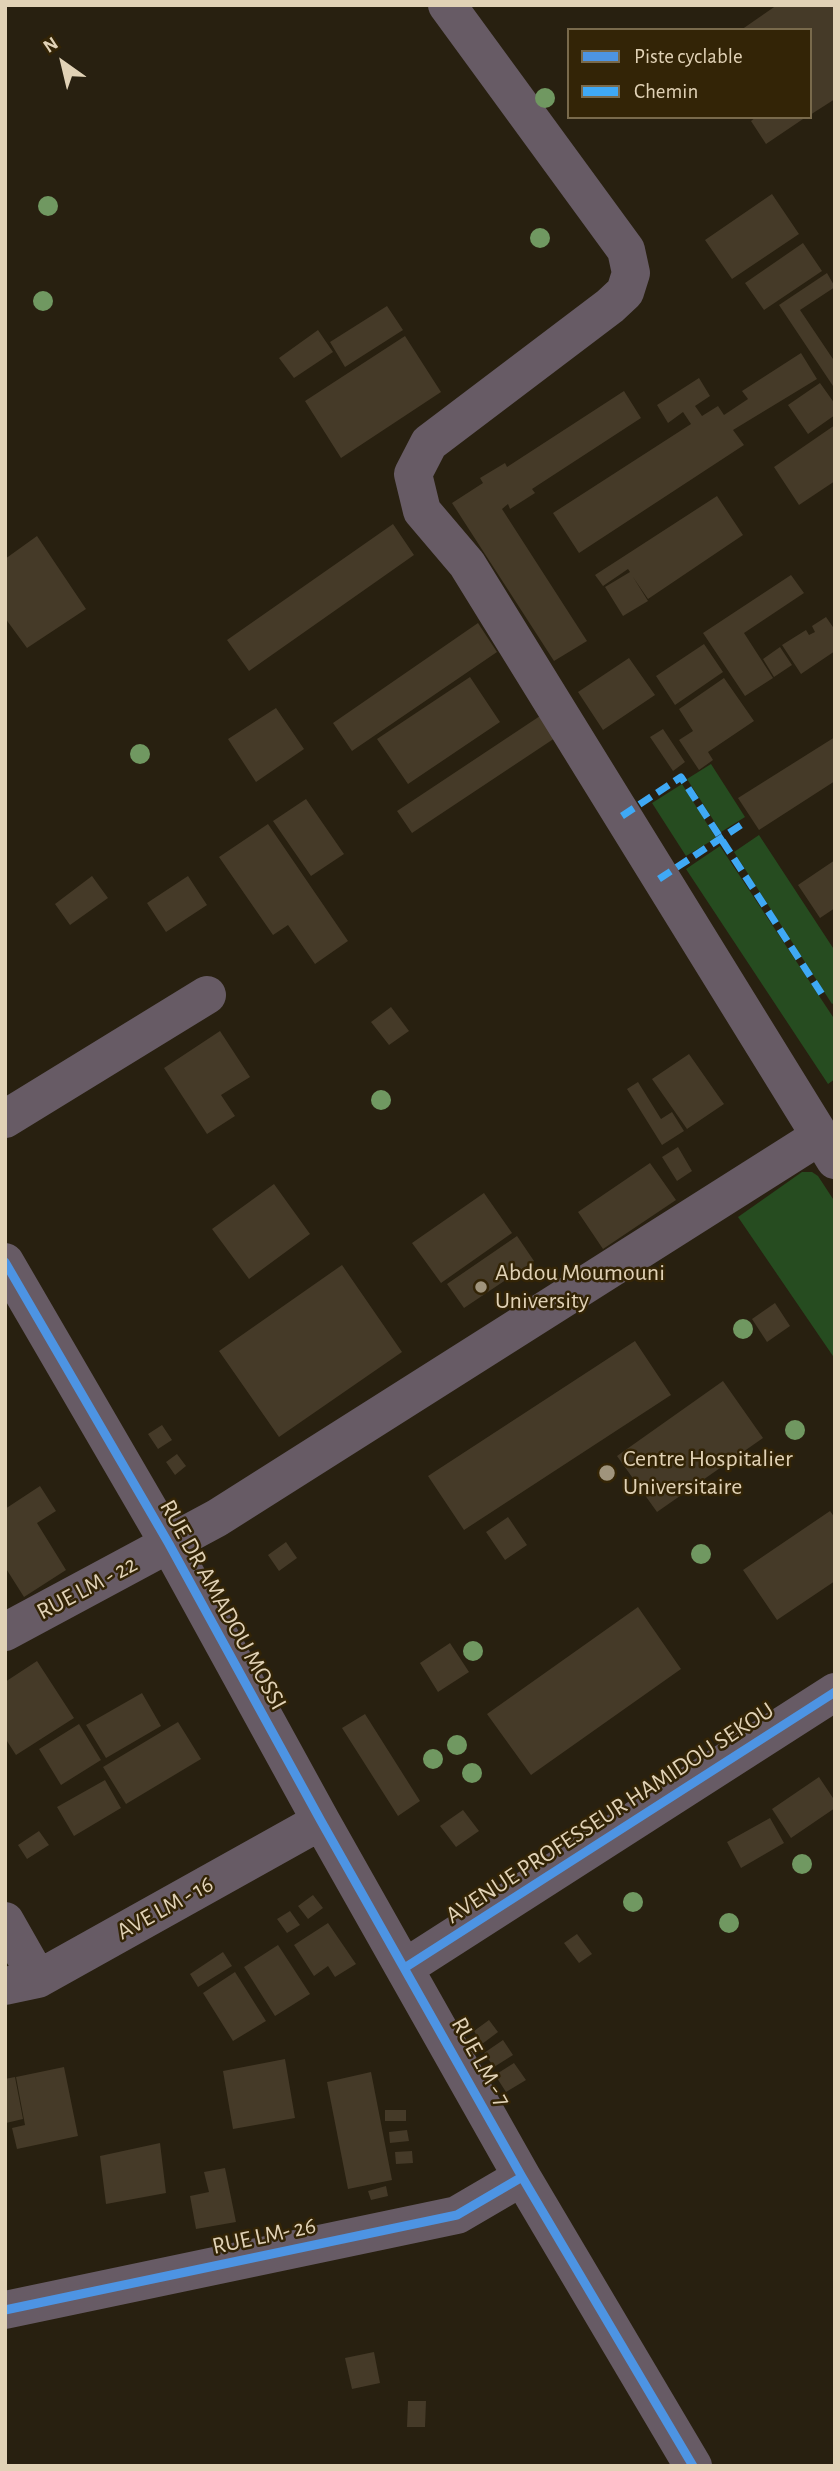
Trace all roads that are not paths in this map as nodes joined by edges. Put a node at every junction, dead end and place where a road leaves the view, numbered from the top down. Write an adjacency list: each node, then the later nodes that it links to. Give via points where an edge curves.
1 (447, 5): 4 (street, via 626,250 631,273 625,292 610,306 429,443 413,474 422,511 467,564)
2 (207, 995): 3 (street)
3 (5, 1119)
4 (827, 1148): 6 (street, RUE LM - 22)
5 (5, 1262): 6 (street, RUE DR AMADOU MOSSI)
6 (169, 1544): 7 (street, RUE LM - 22); 9 (street, RUE DR AMADOU MOSSI)
7 (5, 1632)
8 (835, 1692): 11 (street, AVENUE PROFESSEUR HAMIDOU SEKOU)
9 (321, 1821): 11 (street, RUE DR AMADOU MOSSI); 12 (street, AVE LM - 16)
10 (5, 1921): 12 (street)
11 (406, 1967): 13 (street, RUE LM - 7)
12 (22, 1982)
13 (522, 2176): 14 (street, RUE LM- 26, via 457,2215); 15 (street, RUE LM - 7)
14 (5, 2310)
15 (693, 2466)

